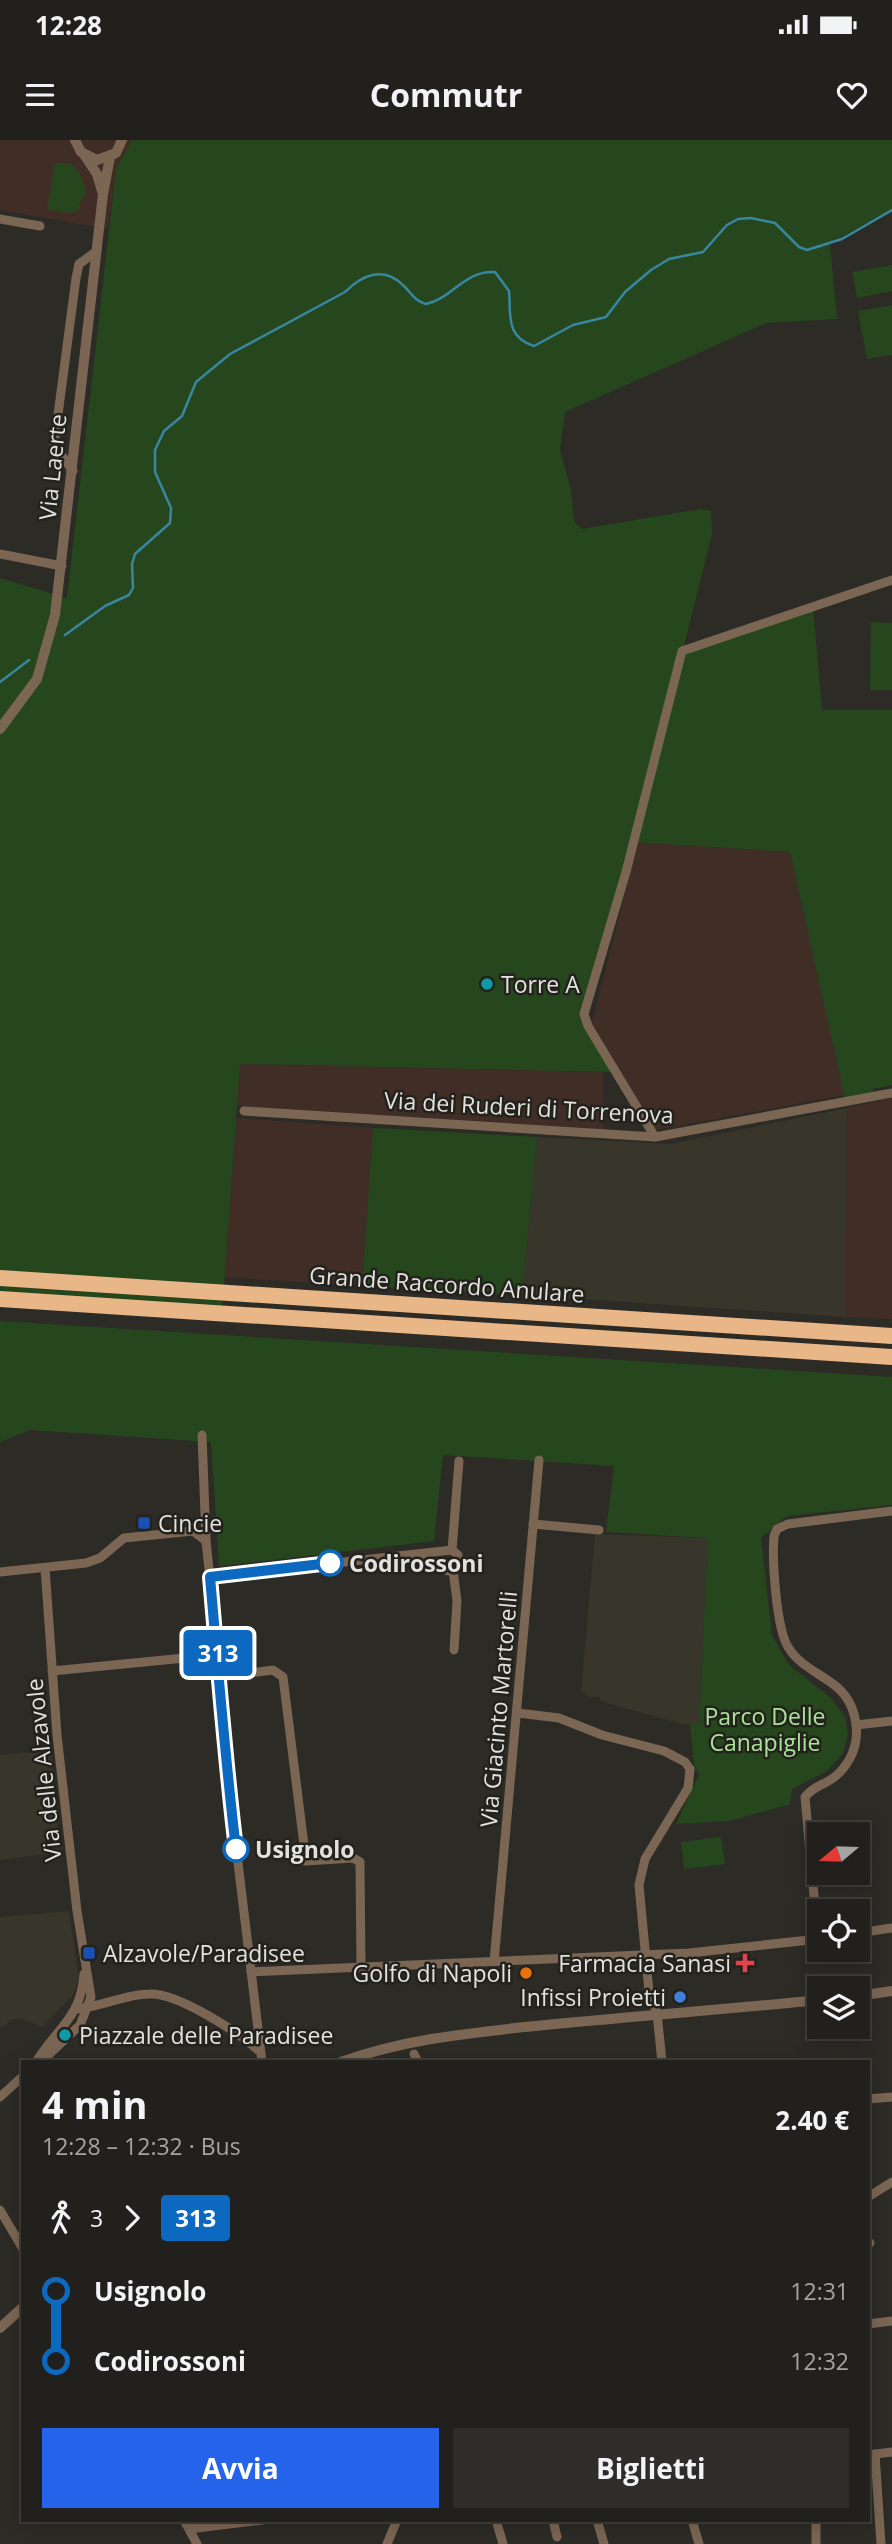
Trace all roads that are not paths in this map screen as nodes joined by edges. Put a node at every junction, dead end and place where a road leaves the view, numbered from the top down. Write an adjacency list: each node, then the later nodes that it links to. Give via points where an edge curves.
1 (75, 140): 3 (street, Via Laerte)
2 (122, 140): 4 (street)
3 (85, 155): 4 (street, via 97,160); 5 (street, Via Laerte)
4 (110, 157): 5 (street, Via Laerte)
5 (103, 194): 8 (street, Via Laerte)
6 (0, 219): 7 (street)
7 (40, 226)
8 (97, 251): 9 (street, Via Laerte); 9 (street, via 79,264 54,445)
9 (73, 471): 11 (street, Via Laerte)
10 (0, 554): 11 (street)
11 (62, 566): 13 (street, Via Laerte, via 41,670 28,695)
12 (892, 580): 16 (street, via 682,651 626,872 584,1014)
13 (0, 729)
14 (892, 1093): 16 (street, Via dei Ruderi di Torrenova)
15 (244, 1111): 16 (street, Via dei Ruderi di Torrenova)
16 (655, 1137)
17 (0, 1278): 19 (highway, Grande Raccordo Anulare)
18 (0, 1299): 20 (highway, Grande Raccordo Anulare)
19 (892, 1335)
20 (892, 1357)
21 (202, 1435): 27 (street)
22 (539, 1460): 25 (street, Via Giacinto Martorelli)
23 (459, 1461): 28 (street)
24 (892, 1511): 40 (street, via 788,1524 774,1536 785,1641 800,1661 844,1694)
25 (533, 1524): 26 (street); 38 (street, Via Giacinto Martorelli)
26 (598, 1530)
27 (206, 1541): 30 (street, via 189,1530 143,1534 119,1541 91,1562); 33 (street)
28 (452, 1550): 29 (street); 31 (street, via 458,1561)
29 (411, 1554): 31 (street, via 442,1570); 33 (street)
30 (45, 1567): 32 (street); 36 (street, Via delle Alzavole)
31 (453, 1570): 34 (street, via 457,1601)
32 (0, 1572)
33 (210, 1577): 37 (street)
34 (454, 1650)
35 (195, 1657): 36 (street)
36 (52, 1671): 48 (street, Via delle Alzavole)
37 (220, 1677): 47 (street, via 273,1670 284,1676 306,1861 355,1858 360,1864); 49 (street, via 223,1745)
38 (519, 1713): 45 (street, via 562,1719 664,1751 690,1769 688,1788 642,1869 639,1905); 46 (street, Via Giacinto Martorelli)
39 (892, 1721): 40 (street)
40 (856, 1725): 41 (street, via 854,1747 841,1772 805,1797)
41 (814, 1899)
42 (892, 1928): 43 (street)
43 (870, 1931)
44 (807, 1941): 45 (street)
45 (645, 1955): 46 (street); 55 (street, via 650,2000)
46 (494, 1962): 47 (street)
47 (361, 1967): 49 (street)
48 (85, 1969): 53 (street, via 91,1994); 54 (street)
49 (251, 1972): 56 (street)
50 (892, 1991): 51 (street)
51 (870, 1994)
52 (807, 2001): 55 (street)
53 (88, 2008): 54 (street); 56 (street, via 160,1994 230,2027); 58 (street, via 78,2027)
54 (76, 2009): 57 (street)
55 (657, 2013): 60 (street, via 428,2038); 61 (street)
56 (259, 2051): 59 (street)
57 (38, 2060)
58 (43, 2060)
59 (261, 2060)
60 (346, 2060)
61 (662, 2060)
62 (21, 2078): 63 (street)
63 (0, 2097)
64 (892, 2097): 65 (street)
65 (870, 2099)
66 (892, 2182): 67 (street)
67 (870, 2196)
68 (0, 2210): 69 (street)
69 (21, 2246)
70 (21, 2308): 73 (street)
71 (892, 2321): 72 (street)
72 (870, 2324)
73 (0, 2328)
74 (892, 2452): 75 (street)
75 (871, 2454): 92 (street)
76 (224, 2522): 84 (street)
77 (386, 2522): 87 (street)
78 (396, 2522): 87 (street)
79 (497, 2522): 88 (street)
80 (553, 2522): 85 (street)
81 (598, 2522): 89 (street)
82 (693, 2522): 90 (street)
83 (816, 2522): 91 (street)
84 (186, 2524): 86 (street)
85 (557, 2537)
86 (198, 2544)
87 (387, 2544)
88 (503, 2544)
89 (604, 2544)
90 (699, 2544)
91 (816, 2544)
92 (881, 2544)

